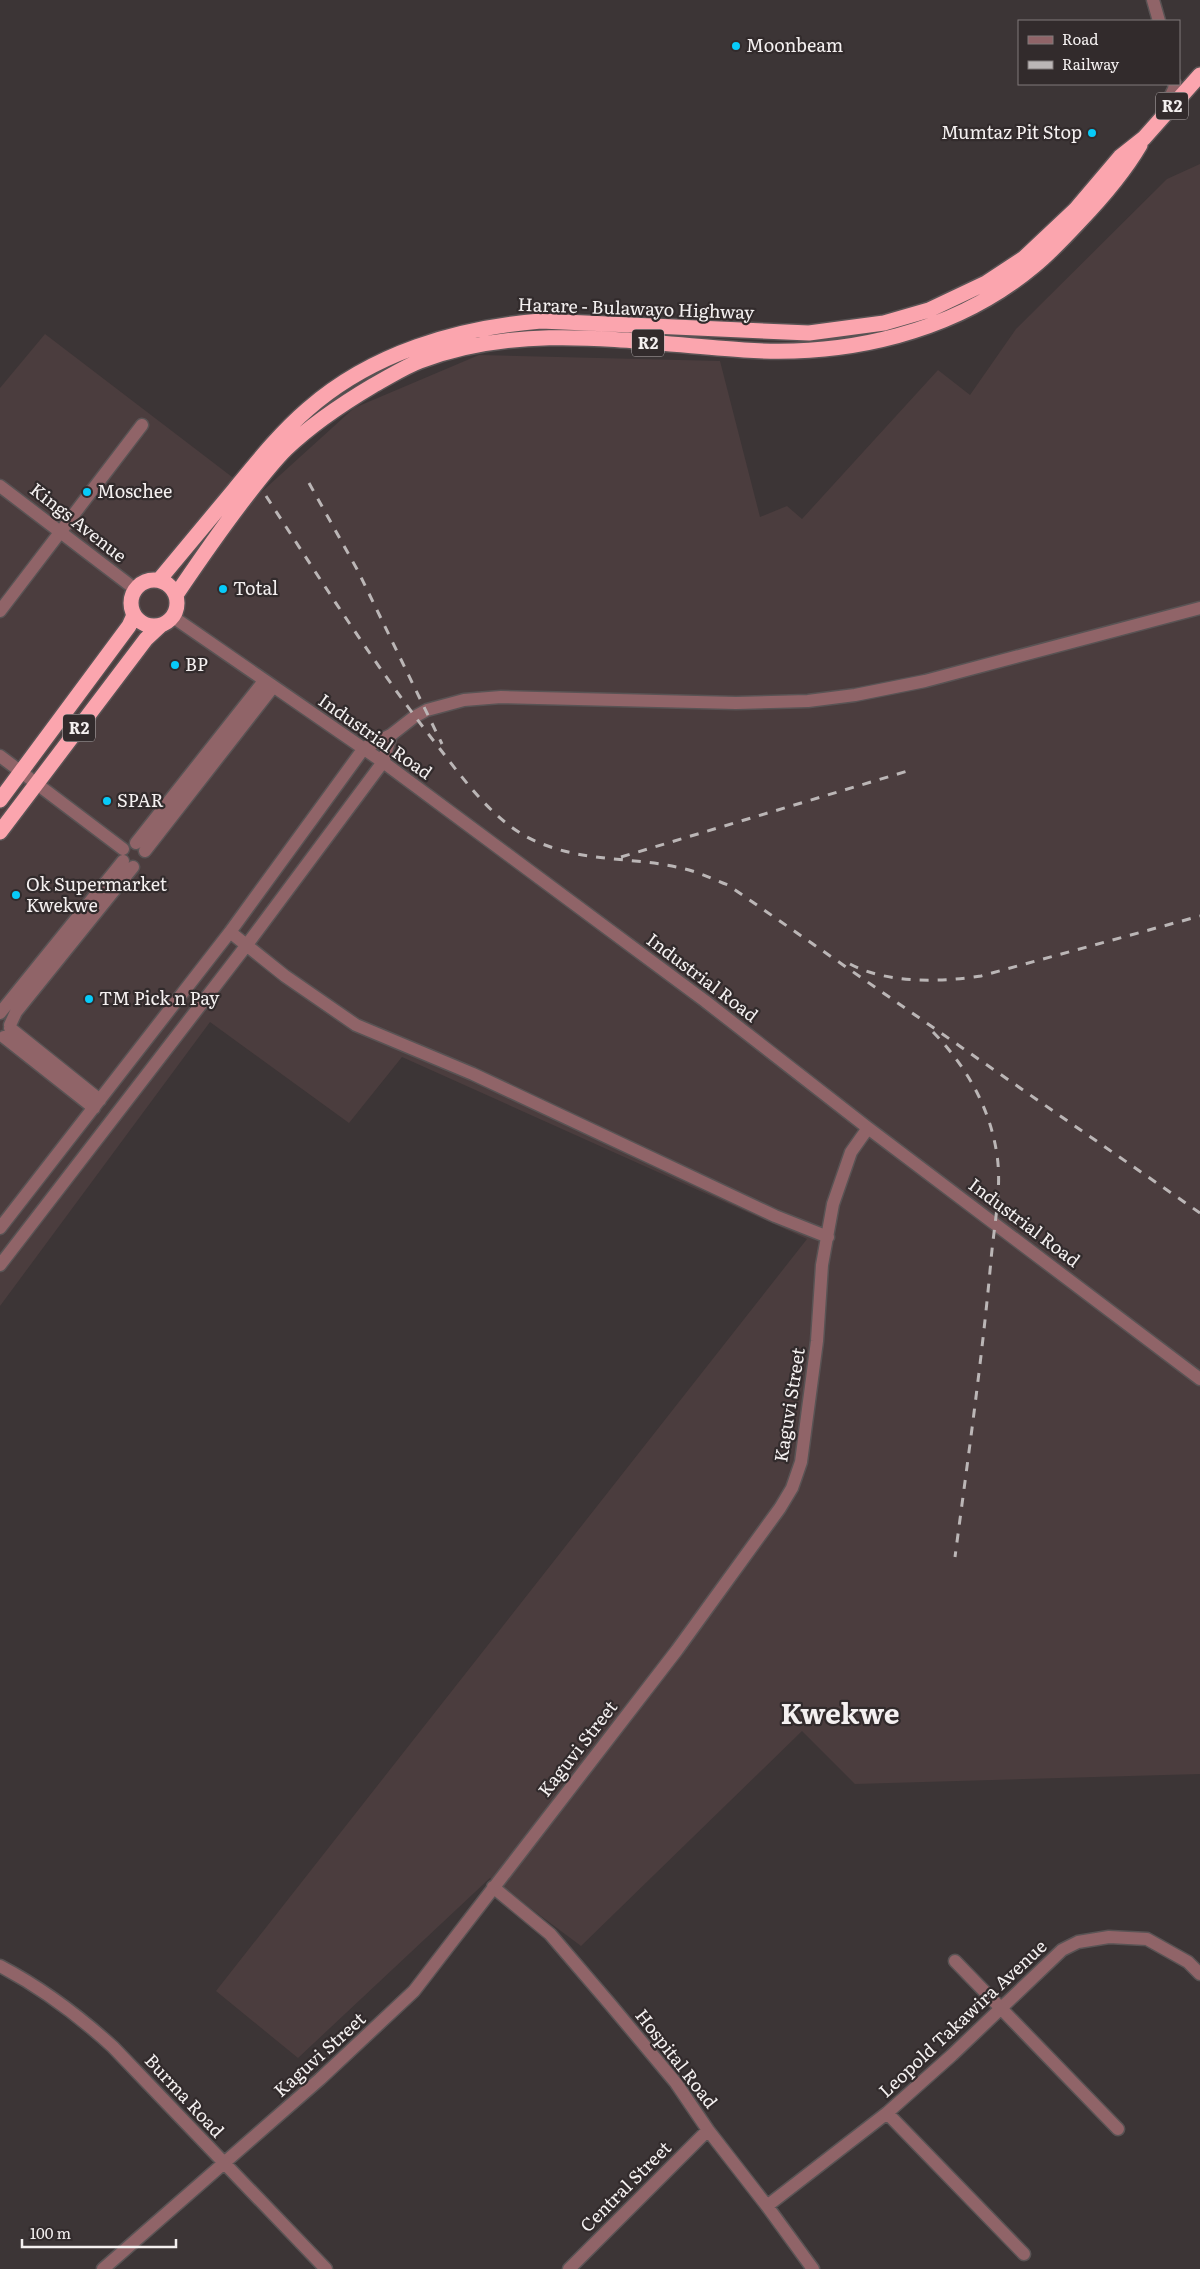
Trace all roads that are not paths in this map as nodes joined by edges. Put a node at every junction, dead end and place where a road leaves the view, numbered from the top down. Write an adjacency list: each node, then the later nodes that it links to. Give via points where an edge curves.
1 (1153, 0): 2 (street)
2 (1159, 20)
3 (1200, 75): 5 (highway, Harare - Bulawayo Highway / R2)
4 (1175, 85): 5 (street)
5 (1157, 123): 6 (highway, Harare - Bulawayo Highway / R2)
6 (1144, 138): 10 (highway, Harare - Bulawayo Highway / R2, via 1120,157 1075,210 1024,258 986,283 948,302 884,323 809,333 541,321 499,324 448,335 401,353 342,383 308,409 277,438); 11 (highway, Harare - Bulawayo Highway / R2, via 1110,188 1034,266 1008,286 942,321 837,349 792,352 562,337 512,338 419,361 336,407 307,430 259,480)
7 (142, 425): 9 (street)
8 (0, 486): 9 (street, Kings Avenue)
9 (60, 530): 13 (street, Kings Avenue); 16 (street)
10 (200, 532): 11 (highway); 12 (highway, Harare - Bulawayo Highway / R2)
11 (212, 542): 14 (highway, Harare - Bulawayo Highway / R2)
12 (159, 580): 13 (highway, via 144,582); 14 (highway)
13 (135, 589): 17 (highway, via 130,600)
14 (176, 595): 18 (highway, Harare - Bulawayo Highway / R2, via 177,603)
15 (1200, 608): 22 (street, via 925,681 856,694 808,701 744,703 501,697 464,700 427,710)
16 (0, 611)
17 (134, 615): 18 (highway, via 146,625); 19 (highway, R2)
18 (167, 621): 20 (street, Industrial Road); 21 (highway, R2, via 146,639)
19 (93, 675): 21 (highway); 26 (highway, R2)
20 (268, 684): 23 (street, Industrial Road); 30 (street)
21 (109, 688): 27 (highway, R2)
22 (391, 735): 23 (street); 25 (street)
23 (364, 748): 25 (street, Industrial Road); 32 (street)
24 (0, 756): 26 (street)
25 (383, 762): 33 (street); 38 (street, Industrial Road, via 705,1001)
26 (21, 772): 27 (street); 28 (highway, R2)
27 (36, 784): 29 (highway, R2); 31 (street)
28 (0, 800)
29 (0, 832)
30 (140, 847): 31 (street, via 128,844); 31 (street, via 143,862)
31 (126, 859): 34 (street)
32 (230, 932): 33 (street); 35 (street)
33 (246, 946): 36 (street); 40 (street, via 356,1025 473,1074 775,1216)
34 (4, 1026): 37 (street)
35 (150, 1036): 36 (street); 37 (street)
36 (166, 1048): 41 (street)
37 (97, 1104): 39 (street)
38 (868, 1128): 40 (street, Kaguvi Street, via 851,1152 842,1176 833,1204); 42 (street, Industrial Road)
39 (0, 1228)
40 (828, 1237): 43 (street, Kaguvi Street, via 822,1265 817,1341 801,1462 792,1488 677,1650)
41 (0, 1265)
42 (1200, 1379)
43 (493, 1887): 50 (street, Hospital Road, via 550,1934 676,2083); 51 (street, Kaguvi Street, via 414,1991)
44 (955, 1961): 47 (street)
45 (0, 1966): 51 (street, Burma Road, via 28,1980 84,2020 142,2076)
46 (1200, 1974): 47 (street, Leopold Takawira Avenue, via 1188,1962 1147,1939 1109,1937 1078,1942 1062,1950)
47 (999, 2009): 48 (street, Leopold Takawira Avenue); 49 (street)
48 (887, 2113): 52 (street, Leopold Takawira Avenue); 53 (street)
49 (1118, 2129)
50 (708, 2130): 52 (street, Hospital Road); 56 (street, Central Street)
51 (224, 2164): 54 (street, Kaguvi Street); 55 (street, Burma Road)
52 (767, 2206): 57 (street, Hospital Road)
53 (1024, 2254)
54 (102, 2269)
55 (326, 2269)
56 (569, 2269)
57 (813, 2269)

